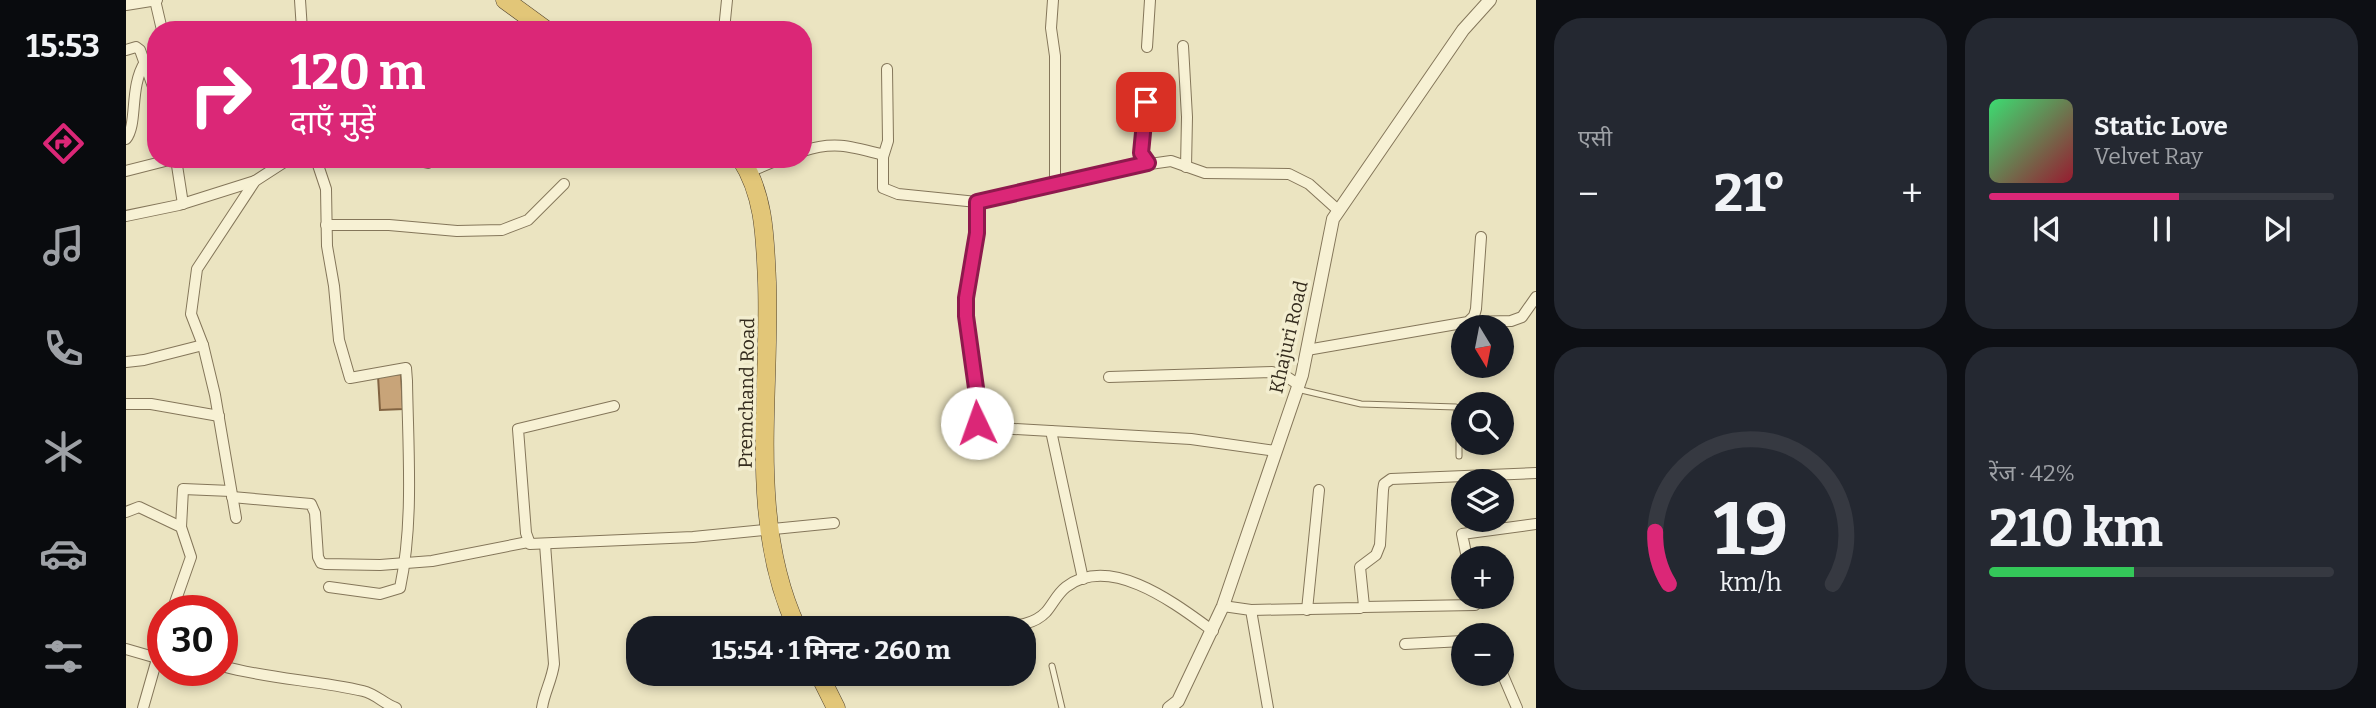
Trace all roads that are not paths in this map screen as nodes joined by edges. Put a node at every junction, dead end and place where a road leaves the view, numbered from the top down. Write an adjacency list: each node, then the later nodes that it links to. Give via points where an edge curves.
1 (156, 0): 9 (street); 10 (street)
2 (300, 0): 11 (street)
3 (489, 0): 12 (highway)
4 (505, 0): 13 (highway)
5 (727, 0): 14 (street)
6 (1053, 0): 35 (street)
7 (1150, 0): 16 (street)
8 (1490, 0): 38 (street, Khajuri Road, via 1463,30)
9 (126, 5)
10 (160, 21)
11 (301, 21)
12 (516, 21)
13 (534, 21)
14 (725, 21)
15 (1183, 46): 27 (street)
16 (1147, 47)
17 (126, 50): 18 (street, via 138,48)
18 (145, 62): 19 (street); 22 (street, via 136,80 132,128)
19 (147, 68)
20 (887, 69): 24 (street, via 888,141)
21 (1146, 102): 25 (street, via 1141,153)
22 (126, 139)
23 (812, 148): 24 (street, via 845,145)
24 (883, 157): 36 (street, via 885,190)
25 (1148, 163): 27 (street); 35 (street)
26 (147, 166): 32 (street)
27 (1186, 167): 38 (street, via 1214,174 1289,174 1309,184)
28 (176, 168): 37 (street)
29 (275, 168): 33 (street)
30 (319, 168): 40 (street, via 326,189)
31 (752, 168): 65 (highway, Premchand Road, via 765,238 766,484)
32 (126, 171)
33 (255, 181): 37 (street); 46 (street, via 197,269 191,314)
34 (564, 184): 40 (street, via 528,220 502,230)
35 (1055, 186): 36 (street)
36 (977, 202): 54 (street, via 966,316 977,423 983,428)
37 (183, 204): 39 (street)
38 (1339, 211): 47 (street, Khajuri Road, via 1333,219)
39 (126, 216)
40 (326, 225): 69 (street, via 339,340 349,378 406,368)
41 (1481, 237): 43 (street)
42 (1536, 297): 44 (street, via 1522,317)
43 (1474, 315)
44 (1514, 320)
45 (1451, 325): 47 (street)
46 (203, 345): 48 (street); 53 (street)
47 (1307, 350): 50 (street, Khajuri Road)
48 (126, 362)
49 (1109, 377): 50 (street, via 1272,372)
50 (1298, 387): 55 (street, Khajuri Road); 56 (lane, via 1361,404 1456,407)
51 (126, 404): 53 (street)
52 (614, 406): 66 (street, via 518,429)
53 (219, 416): 59 (street)
54 (1051, 431): 55 (street, via 1191,439); 70 (street)
55 (1276, 451): 74 (street, Khajuri Road)
56 (1459, 456)
57 (1536, 473): 75 (street, via 1387,481 1380,545 1376,555 1361,565)
58 (1319, 490): 77 (street)
59 (232, 494): 61 (street); 64 (street, via 183,489); 69 (street, via 311,504 321,563)
60 (126, 512): 64 (street, via 139,507)
61 (236, 518)
62 (834, 523): 65 (street)
63 (1536, 524): 68 (street, via 1462,534)
64 (181, 527): 72 (street, via 191,557)
65 (775, 528): 67 (street); 78 (highway, Premchand Road, via 782,589)
66 (528, 542): 67 (street); 69 (street)
67 (545, 544): 92 (street, via 554,664)
68 (1464, 546)
69 (405, 563): 71 (street, via 400,589 380,594)
70 (1083, 579): 79 (street, via 1059,593); 80 (street, via 1108,576 1139,585)
71 (329, 587)
72 (178, 595)
73 (1451, 605): 75 (street)
74 (1223, 606): 76 (street); 80 (street, Khajuri Road)
75 (1363, 607): 77 (street)
76 (1251, 610): 77 (street); 96 (street)
77 (1307, 610)
78 (794, 616)
79 (1036, 620)
80 (1213, 631): 95 (street, Khajuri Road, via 1178,701)
81 (1451, 642): 82 (street)
82 (1405, 644)
83 (126, 649): 84 (street)
84 (147, 655)
85 (1052, 666): 94 (lane)
86 (238, 671): 90 (street, via 366,692)
87 (149, 686): 91 (street)
88 (829, 686): 93 (highway)
89 (1508, 686): 97 (street)
90 (389, 707)
91 (143, 708)
92 (542, 708)
93 (836, 708)
94 (1062, 708)
95 (1169, 708)
96 (1268, 708)
97 (1517, 708)

